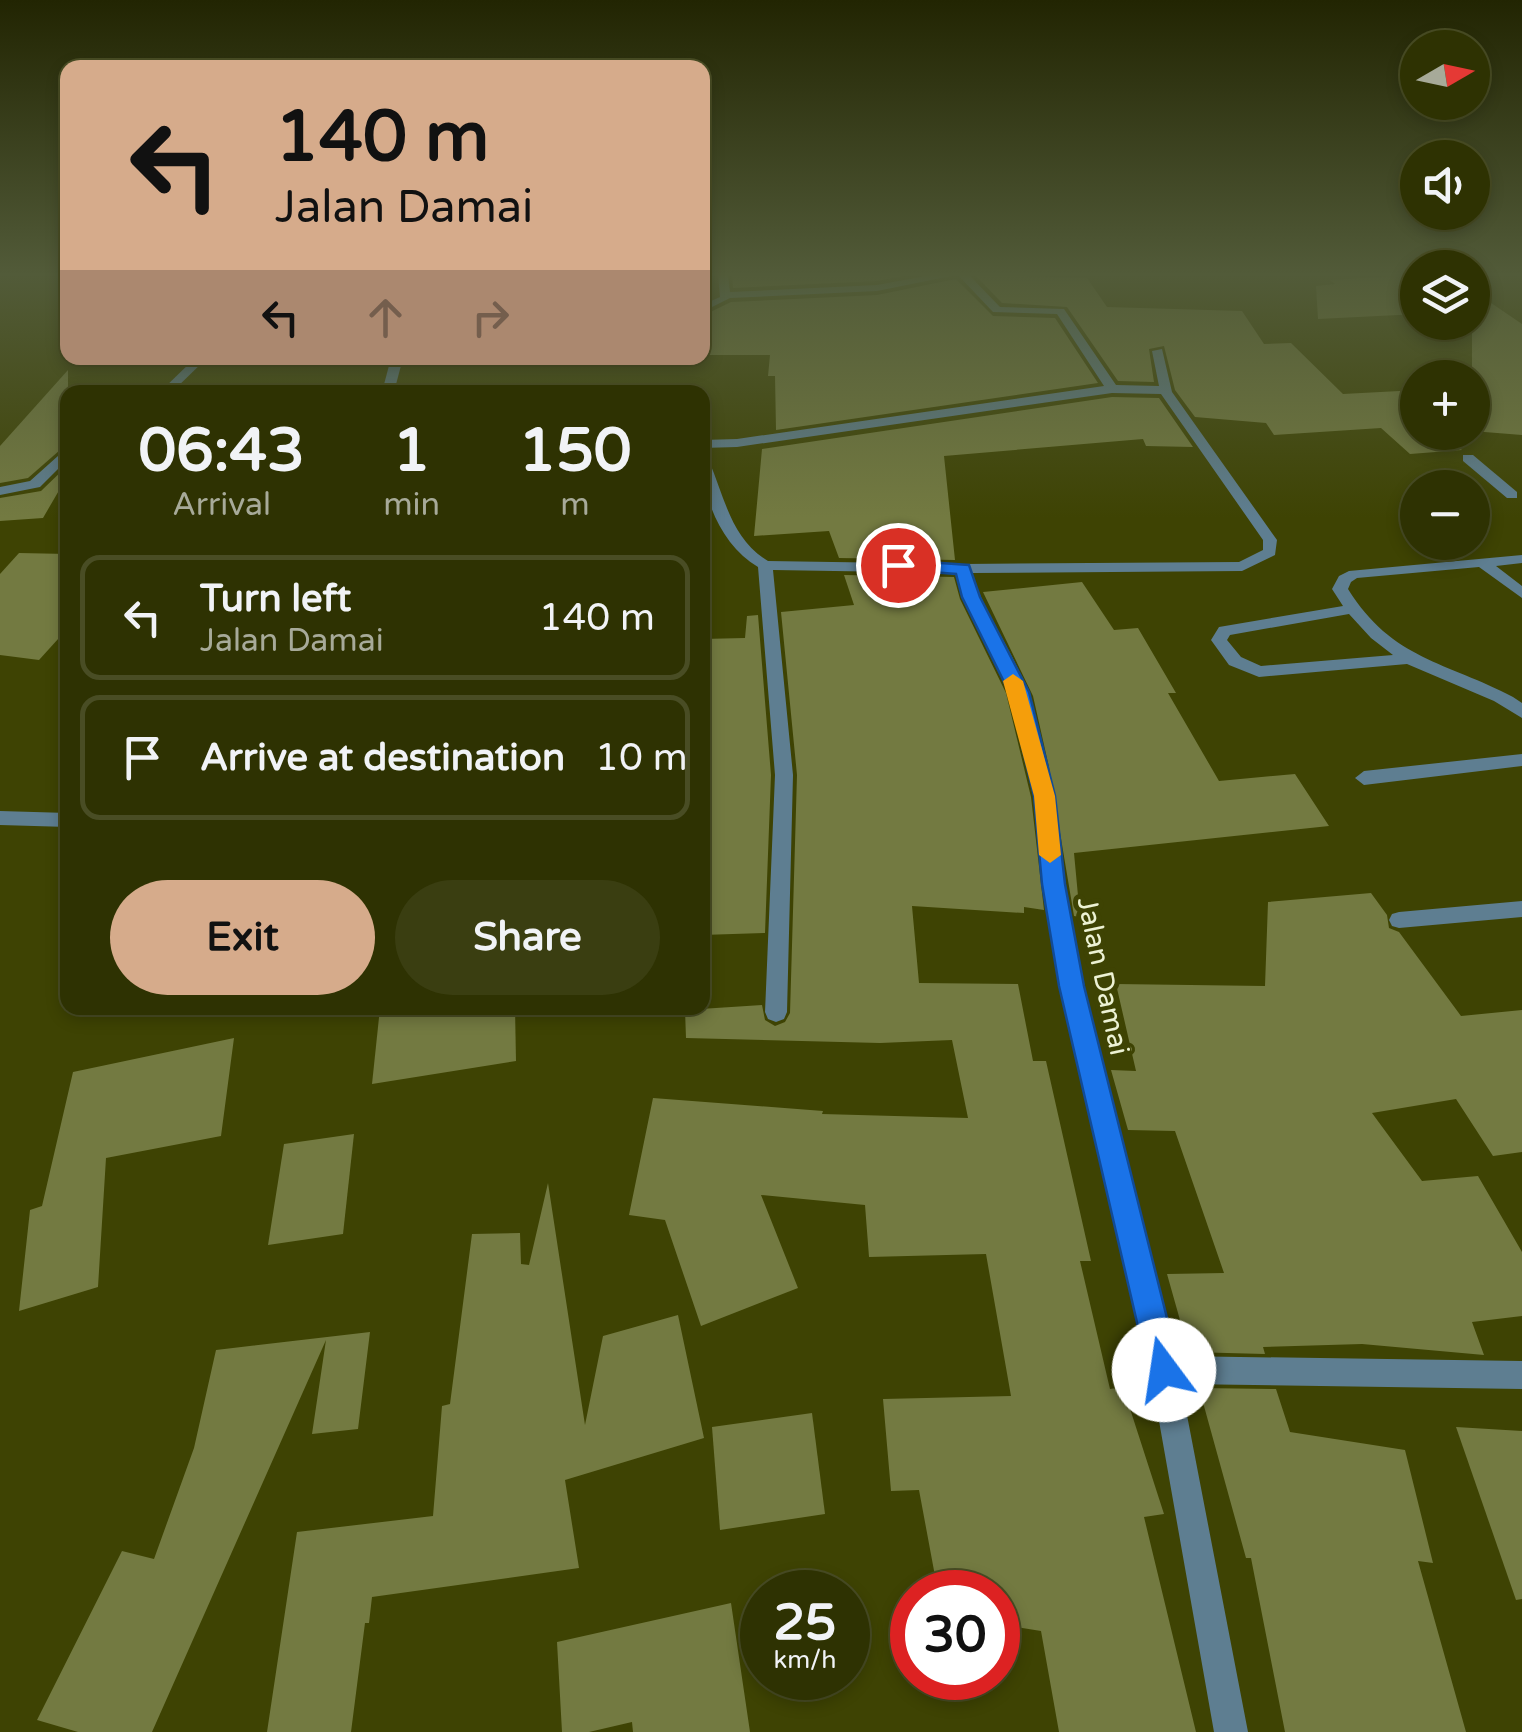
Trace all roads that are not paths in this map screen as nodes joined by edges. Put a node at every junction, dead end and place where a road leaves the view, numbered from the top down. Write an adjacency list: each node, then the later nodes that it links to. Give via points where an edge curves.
1 (1090, 356): 5 (street)
2 (1159, 356): 6 (street)
3 (194, 365): 4 (street)
4 (173, 385)
5 (1112, 389): 6 (street); 7 (street)
6 (1165, 390): 16 (street, via 1270,540 1270,552 1242,566)
7 (710, 444)
8 (1468, 458): 12 (street)
9 (60, 460): 11 (street, via 35,484)
10 (710, 481): 15 (street, via 736,545)
11 (0, 491)
12 (1519, 498)
13 (1522, 559): 14 (street)
14 (1484, 563): 17 (street); 18 (street, via 1354,574 1340,590)
15 (765, 565): 16 (street); 27 (street, via 784,775)
16 (963, 569): 28 (street, Jalan Damai, via 1019,692 1044,796 1072,986)
17 (1522, 593)
18 (1351, 610): 19 (street); 19 (street, via 1225,631 1219,640 1235,661 1259,672)
19 (1405, 659): 20 (street, via 1494,693)
20 (1522, 712)
21 (1522, 760): 22 (street)
22 (1364, 778)
23 (0, 818): 24 (street)
24 (60, 820)
25 (1522, 909): 26 (street)
26 (1399, 920)
27 (776, 1012)
28 (1164, 1370): 29 (street); 30 (street, Jalan Damai)
29 (1522, 1375)
30 (1231, 1732)

